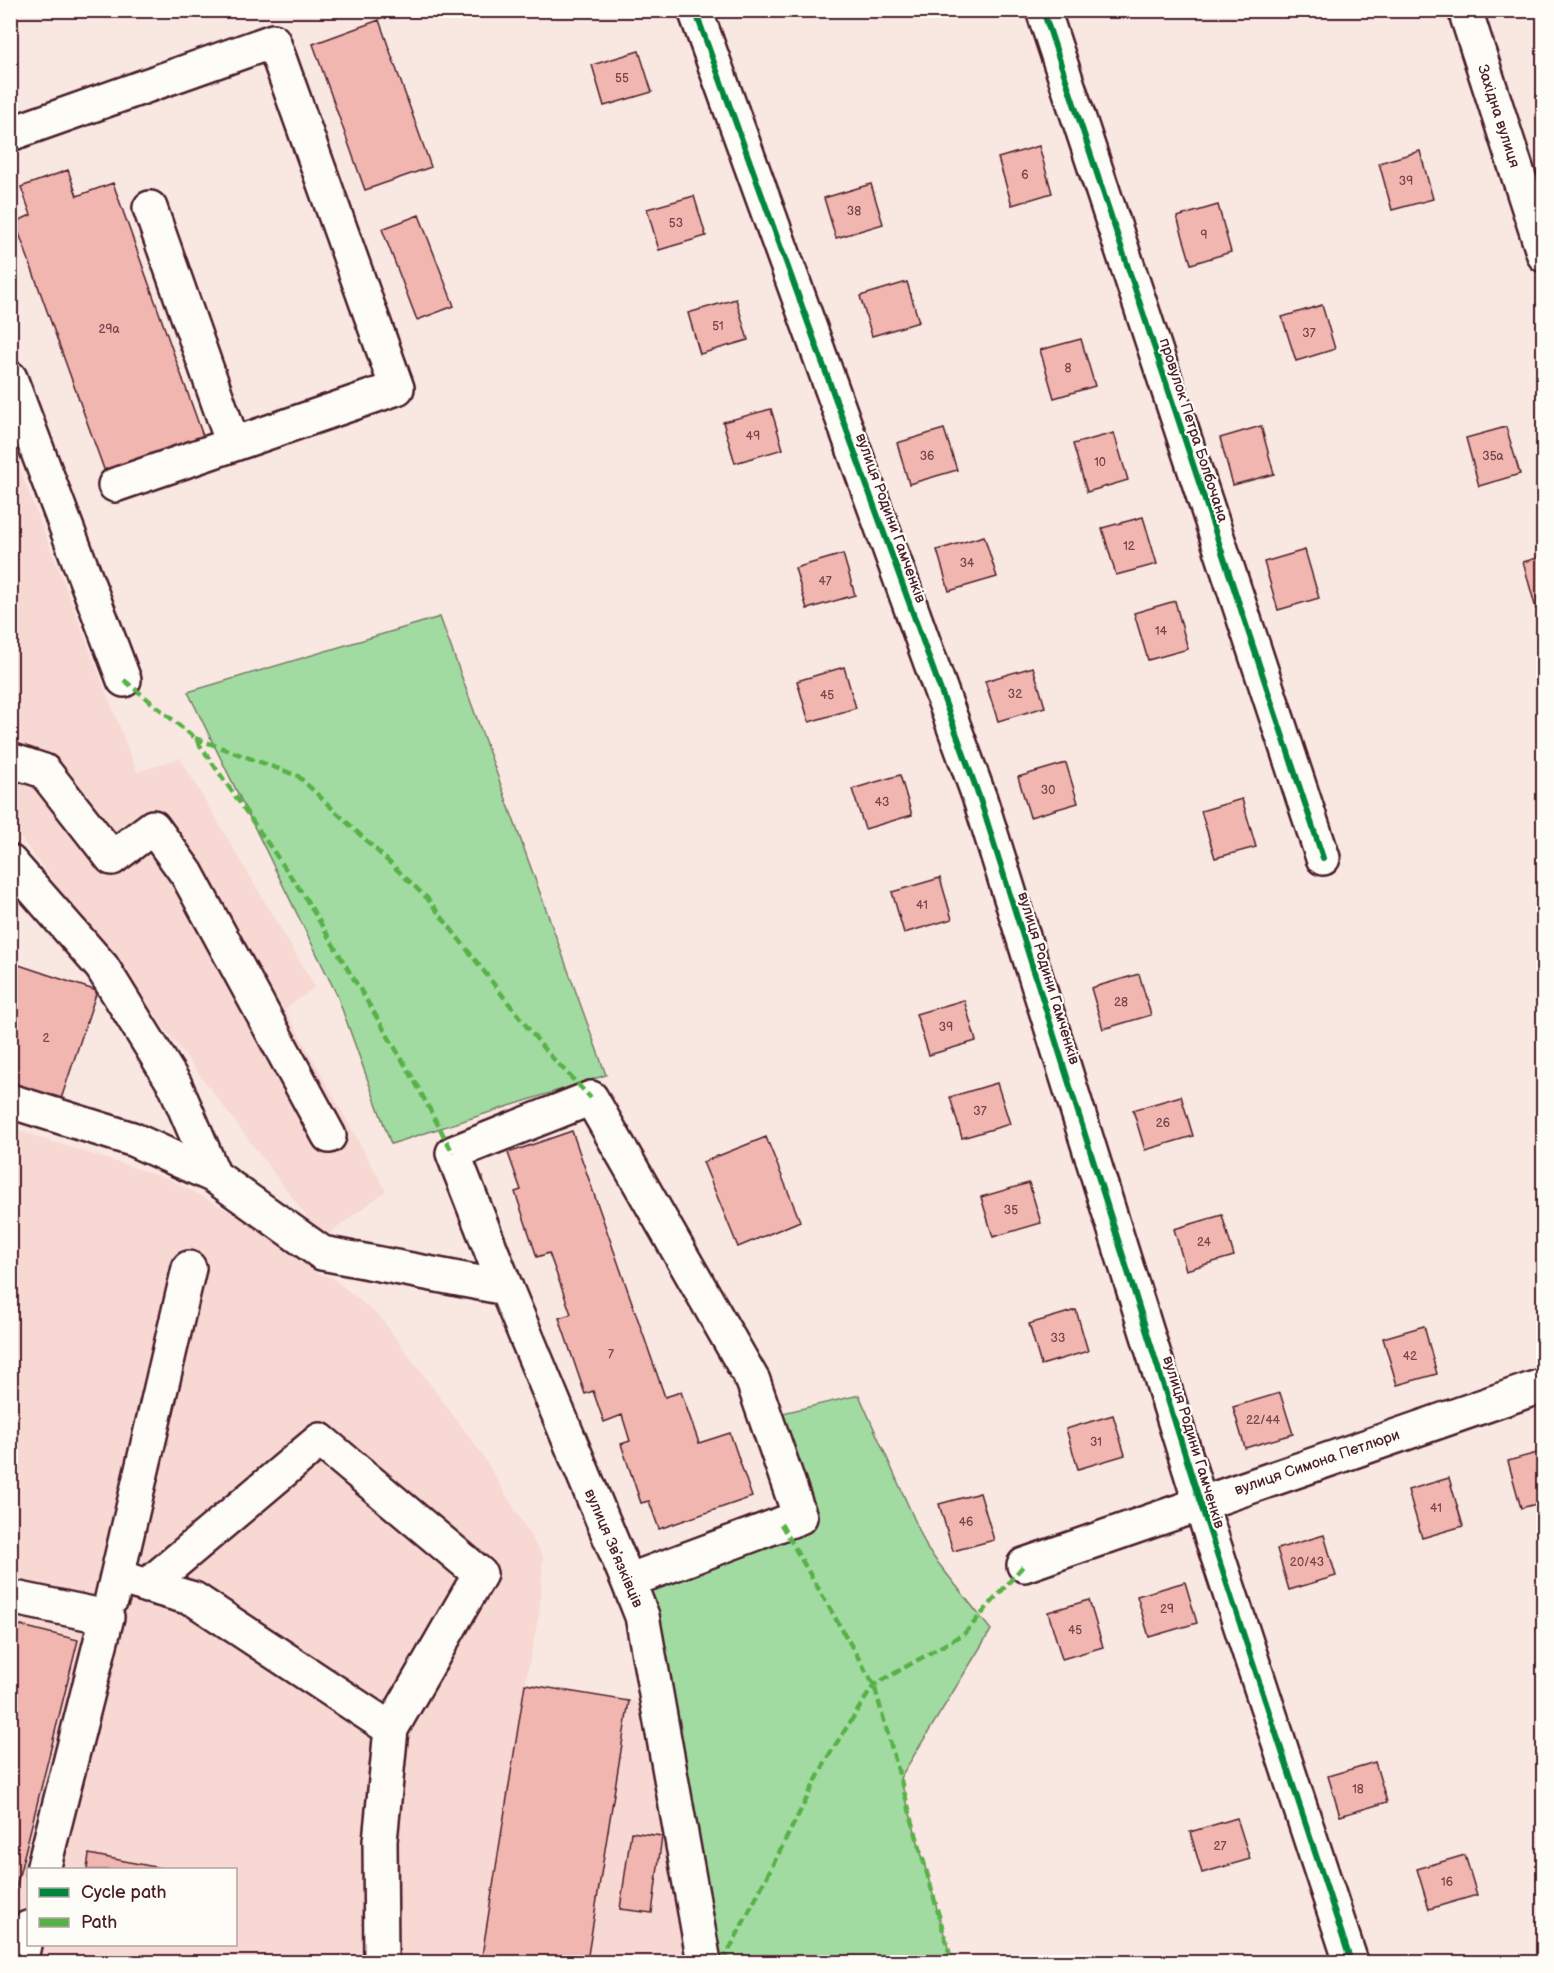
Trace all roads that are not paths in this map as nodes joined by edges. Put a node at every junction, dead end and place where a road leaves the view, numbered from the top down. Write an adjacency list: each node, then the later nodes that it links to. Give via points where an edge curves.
1 (695, 10): 20 (street, вулиця Родини Гамченків, via 980,799)
2 (1043, 10): 12 (street, провулок Петра Болбочана)
3 (1465, 10): 6 (street, Західна вулиця)
4 (10, 134): 8 (street, via 273,41 397,388)
5 (150, 207): 8 (street)
6 (1544, 255)
7 (10, 378): 10 (street)
8 (233, 444): 9 (street)
9 (115, 485)
10 (124, 680)
11 (10, 760): 15 (street, via 44,771 112,858 153,827 187,874)
12 (1323, 858)
13 (10, 862): 16 (street, via 102,967 175,1085)
14 (10, 1101): 16 (street, via 132,1139)
15 (329, 1136)
16 (214, 1176): 18 (street, via 322,1253)
17 (189, 1268): 22 (street)
18 (506, 1288): 23 (street, вулиця Звʼязківців); 23 (street, вулиця Звʼязківців, via 453,1153 591,1098 753,1381 800,1517)
19 (1544, 1384): 20 (street, вулиця Симона Петлюри)
20 (1200, 1502): 21 (street, вулиця Симона Петлюри); 33 (street, вулиця Родини Гамченків)
21 (1024, 1565)
22 (117, 1577): 24 (street); 26 (street)
23 (627, 1581): 32 (street, вулиця Звʼязківців, via 642,1616)
24 (147, 1586): 27 (street, via 194,1599); 27 (street, via 320,1440 480,1574)
25 (10, 1597): 26 (street)
26 (107, 1617): 28 (street)
27 (391, 1730): 31 (street, via 380,1841)
28 (43, 1868)
29 (27, 1932): 30 (street)
30 (20, 1962)
31 (381, 1962)
32 (704, 1962)
33 (1351, 1962)

